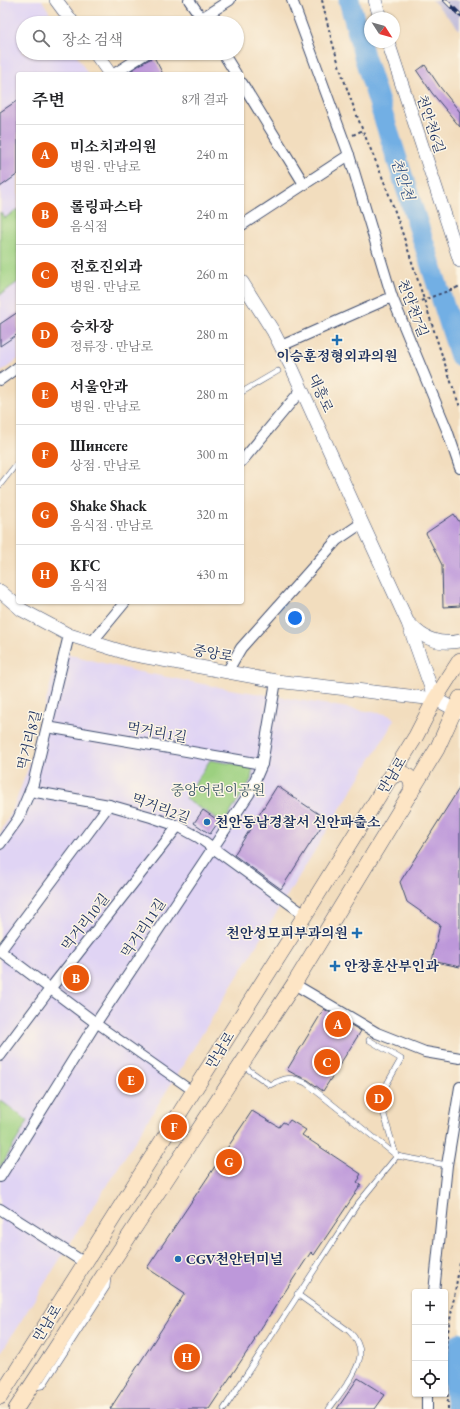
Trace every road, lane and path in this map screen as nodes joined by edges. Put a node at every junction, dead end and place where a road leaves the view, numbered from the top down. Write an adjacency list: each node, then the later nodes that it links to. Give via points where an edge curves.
1 (56, 0): 8 (street)
2 (189, 0): 9 (street)
3 (230, 0): 10 (street)
4 (292, 0): 19 (street, 천안천7길)
5 (322, 0): 33 (path, via 342,73 388,192)
6 (375, 0): 7 (street)
7 (378, 12)
8 (68, 16)
9 (197, 16)
10 (207, 16)
11 (390, 48): 22 (street, 천안천6길)
12 (100, 60): 15 (street)
13 (136, 60): 16 (street)
14 (227, 60): 17 (street)
15 (109, 72)
16 (117, 72)
17 (235, 72)
18 (244, 87): 20 (street)
19 (349, 155): 20 (street); 25 (street, 천안천7길)
20 (304, 184): 21 (street)
21 (244, 224)
22 (460, 260)
23 (244, 285): 27 (street, 대흥로)
24 (460, 286): 26 (path, bridge)
25 (392, 297): 27 (street); 36 (street, 천안천7길)
26 (404, 307)
27 (281, 346): 31 (street, 대흥로)
28 (16, 368): 30 (street)
29 (278, 371): 32 (lane)
30 (0, 380)
31 (302, 390): 34 (street); 38 (street, 대흥로)
32 (244, 391)
33 (460, 407)
34 (244, 459)
35 (16, 465): 37 (lane)
36 (460, 468)
37 (0, 485)
38 (362, 523): 41 (street, 대흥로); 46 (street, via 337,540 241,648)
39 (0, 591): 42 (street, 중앙로, via 22,610)
40 (123, 604): 44 (street)
41 (408, 623): 43 (street, via 426,638 438,642); 48 (street, 대흥로)
42 (69, 635): 44 (street, 중앙로); 50 (street, 먹거리8길)
43 (460, 641)
44 (92, 642): 46 (street, 중앙로, via 130,654)
45 (460, 660): 48 (main road, 만남로)
46 (227, 672): 47 (street, 중앙로)
47 (276, 681): 48 (street, 중앙로); 51 (street, 먹거리11길)
48 (435, 699): 49 (street); 52 (main road, 만남로)
49 (458, 707): 54 (main road, 만남로)
50 (47, 727): 51 (street, 먹거리1길); 53 (street, 먹거리8길)
51 (262, 764): 58 (street, 먹거리11길, via 249,794)
52 (388, 780): 54 (main road, via 397,774 407,775 412,784); 59 (main road, 만남로)
53 (30, 791): 55 (street, 먹거리2길); 57 (street, 먹거리8길, via 18,819)
54 (411, 793): 61 (main road, 만남로)
55 (109, 805): 56 (street, 먹거리2길); 60 (street)
56 (178, 826): 58 (street, 먹거리2길); 62 (street, 먹거리10길)
57 (0, 844)
58 (213, 848): 59 (street, 먹거리2길); 63 (street, 먹거리11길)
59 (305, 915): 69 (main road, 만남로)
60 (0, 951): 62 (street)
61 (294, 984): 66 (street, via 377,1033 425,1052); 67 (main road, 만남로)
62 (50, 989): 63 (street); 65 (street, 먹거리10길)
63 (96, 1023): 69 (street); 72 (street, 먹거리11길)
64 (369, 1040): 70 (lane, via 401,1059 379,1098)
65 (0, 1056)
66 (460, 1058)
67 (242, 1065): 70 (lane, via 270,1085 284,1078 294,1078 306,1083); 80 (main road, 만남로)
68 (460, 1087): 71 (street)
69 (194, 1092): 74 (main road, 만남로)
70 (397, 1156): 71 (lane); 77 (lane, via 356,1206)
71 (447, 1164): 76 (street)
72 (0, 1177)
73 (0, 1209): 74 (street)
74 (85, 1263): 78 (main road, 만남로)
75 (460, 1264): 84 (path, via 446,1343)
76 (434, 1289)
77 (297, 1294): 81 (lane); 82 (lane, via 349,1331 360,1349 356,1367)
78 (0, 1397)
79 (427, 1397): 83 (street)
80 (16, 1409)
81 (224, 1409)
82 (329, 1409)
83 (427, 1409)
84 (448, 1409)

